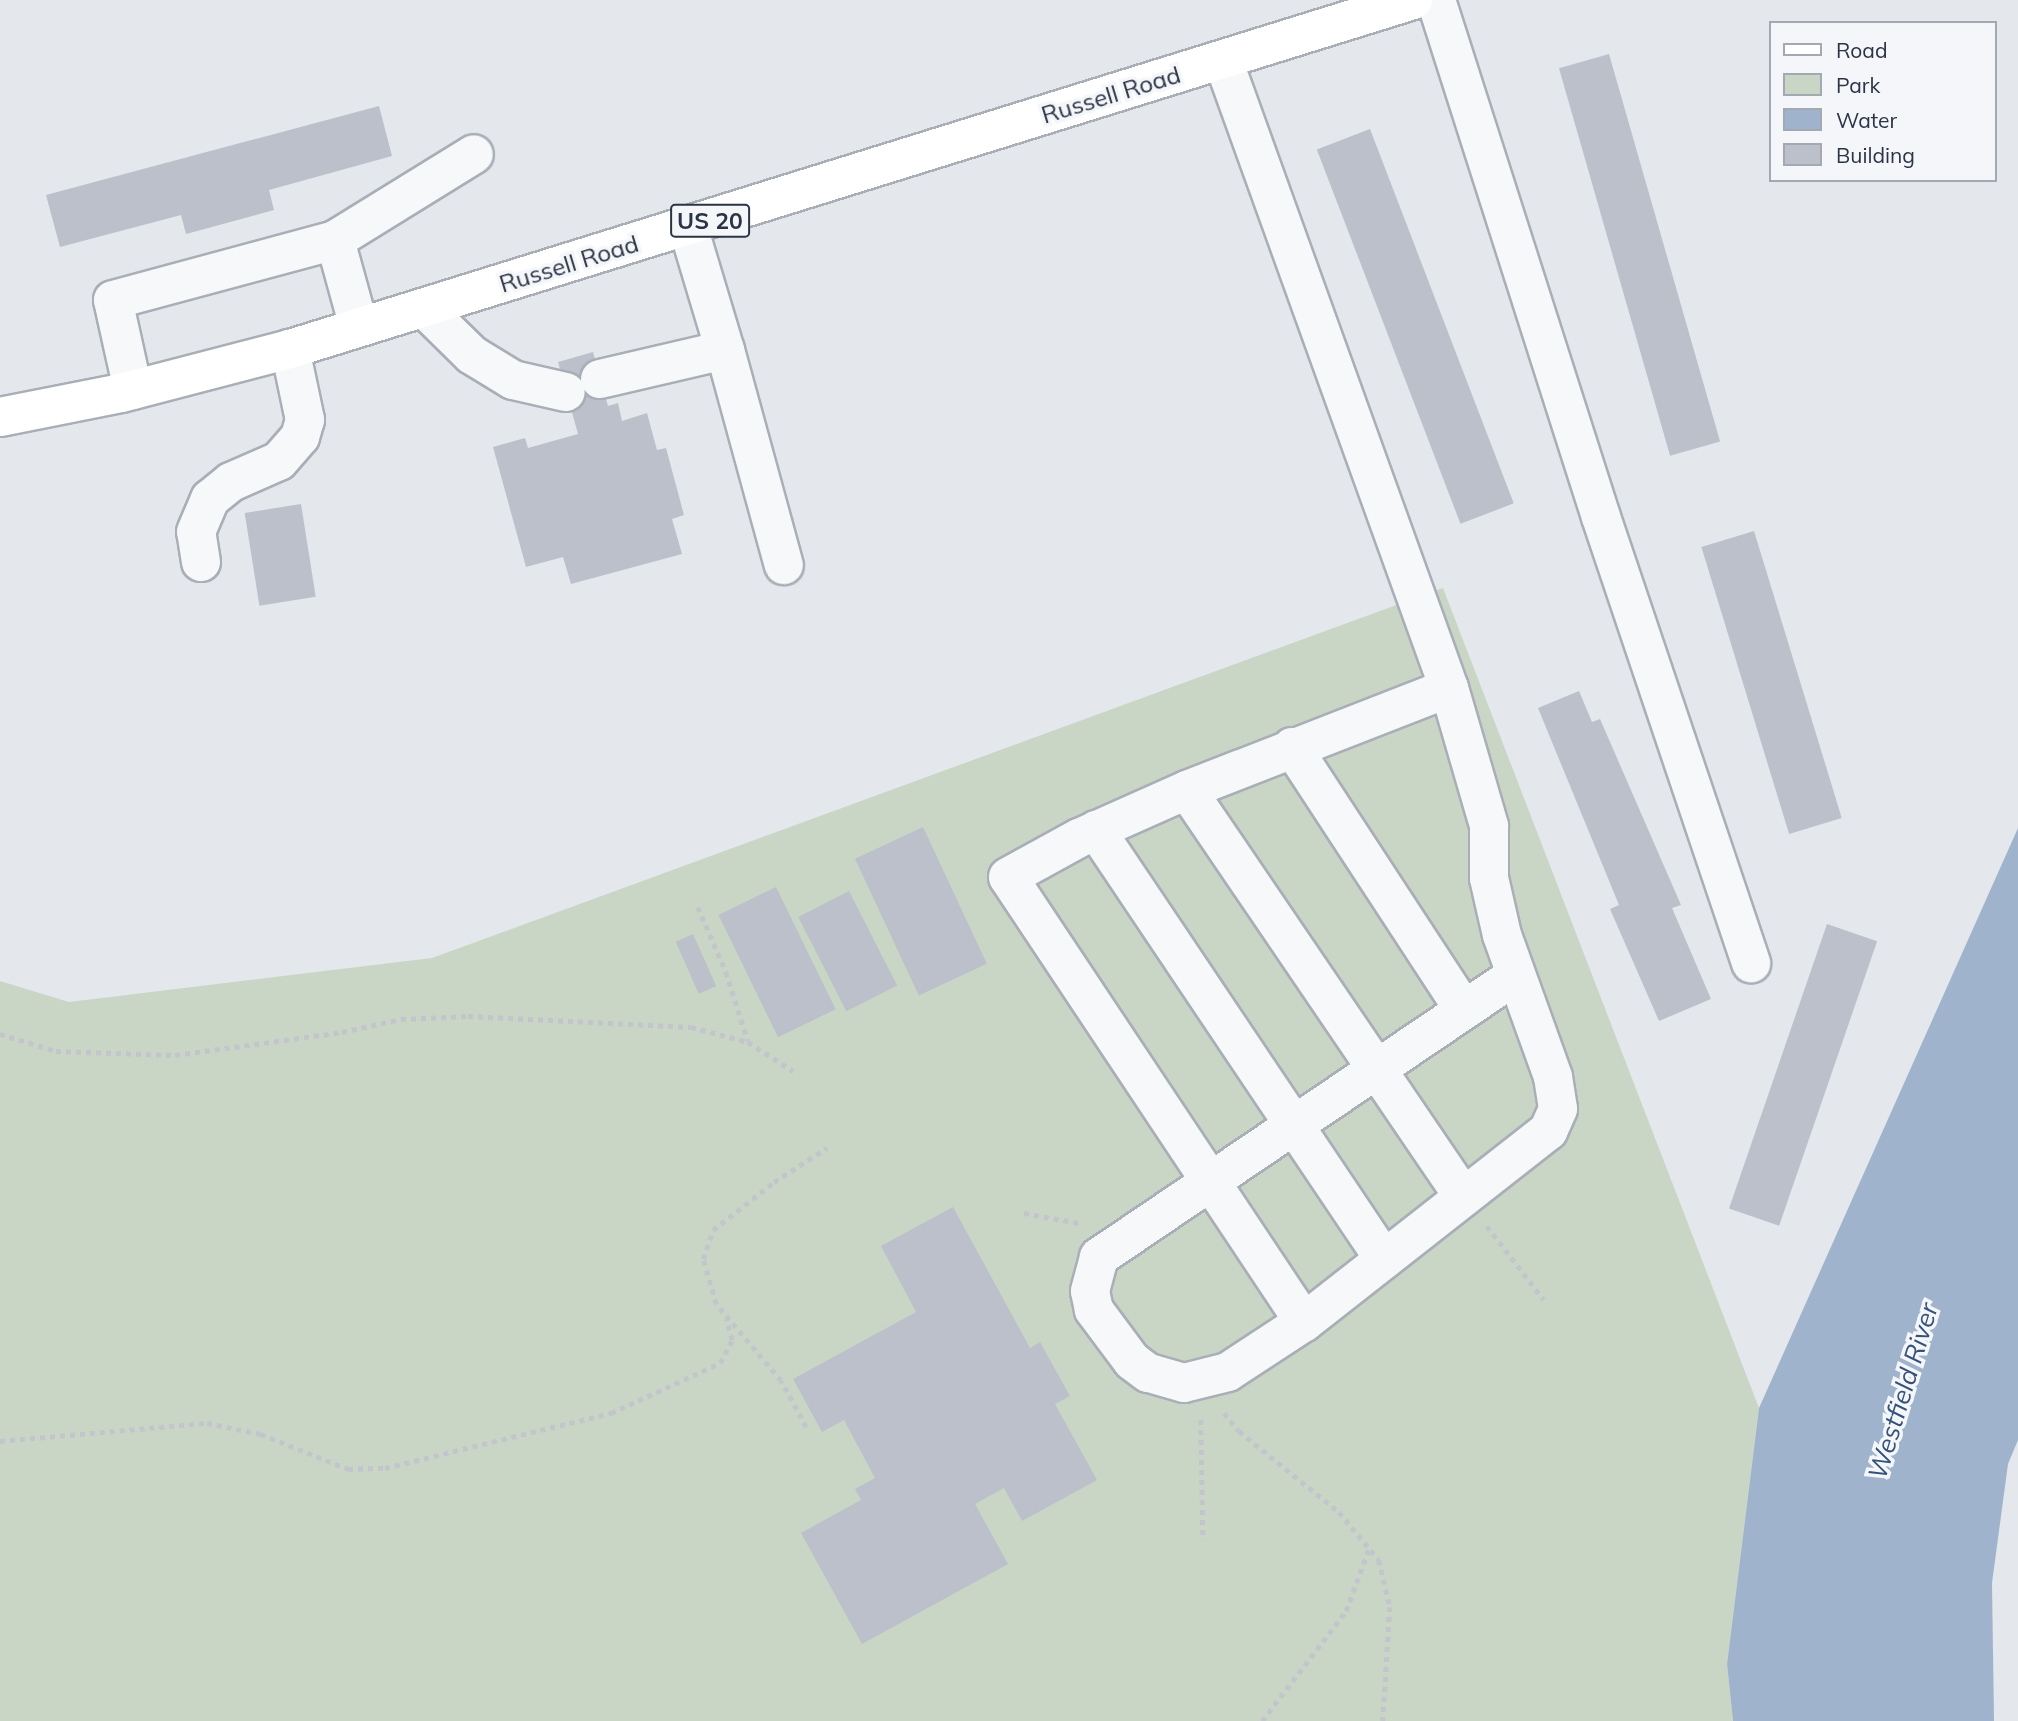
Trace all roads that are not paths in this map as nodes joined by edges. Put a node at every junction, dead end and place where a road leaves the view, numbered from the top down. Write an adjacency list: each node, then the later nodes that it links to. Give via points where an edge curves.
1 (1413, 0): 3 (main road, Russell Road / US 20)
2 (1436, 0): 19 (lane, via 1601,517)
3 (1223, 60): 5 (main road, Russell Road / US 20); 15 (lane)
4 (474, 155): 6 (lane)
5 (688, 228): 7 (main road, Russell Road / US 20); 10 (lane)
6 (335, 240): 8 (lane); 11 (lane, via 113,300)
7 (424, 308): 8 (main road, Russell Road / US 20); 10 (lane, via 472,355 513,380 583,385)
8 (359, 327): 9 (main road, Russell Road / US 20)
9 (290, 349): 11 (main road, Russell Road / US 20); 13 (lane, via 305,419 300,437 279,461 231,482 210,499 196,532)
10 (725, 350): 14 (lane)
11 (133, 390): 12 (main road, Russell Road / US 20)
12 (0, 417)
13 (201, 562)
14 (784, 565)
15 (1449, 688): 16 (lane); 20 (lane, via 1489,827 1489,878)
16 (1292, 747): 17 (lane); 21 (lane)
17 (1187, 790): 18 (lane); 22 (lane)
18 (1096, 830): 23 (lane); 24 (lane, via 1008,877)
19 (1751, 964)
20 (1516, 975): 21 (lane); 25 (lane, via 1553,1077 1558,1109 1548,1131)
21 (1464, 1010): 22 (lane)
22 (1376, 1068): 23 (lane); 25 (lane)
23 (1292, 1124): 24 (lane); 26 (lane)
24 (1209, 1179): 27 (lane); 27 (lane, via 1099,1258 1090,1291 1101,1322 1132,1361 1164,1379 1205,1379 1228,1372)
25 (1464, 1197): 26 (lane)
26 (1384, 1259): 27 (lane)
27 (1304, 1322)

